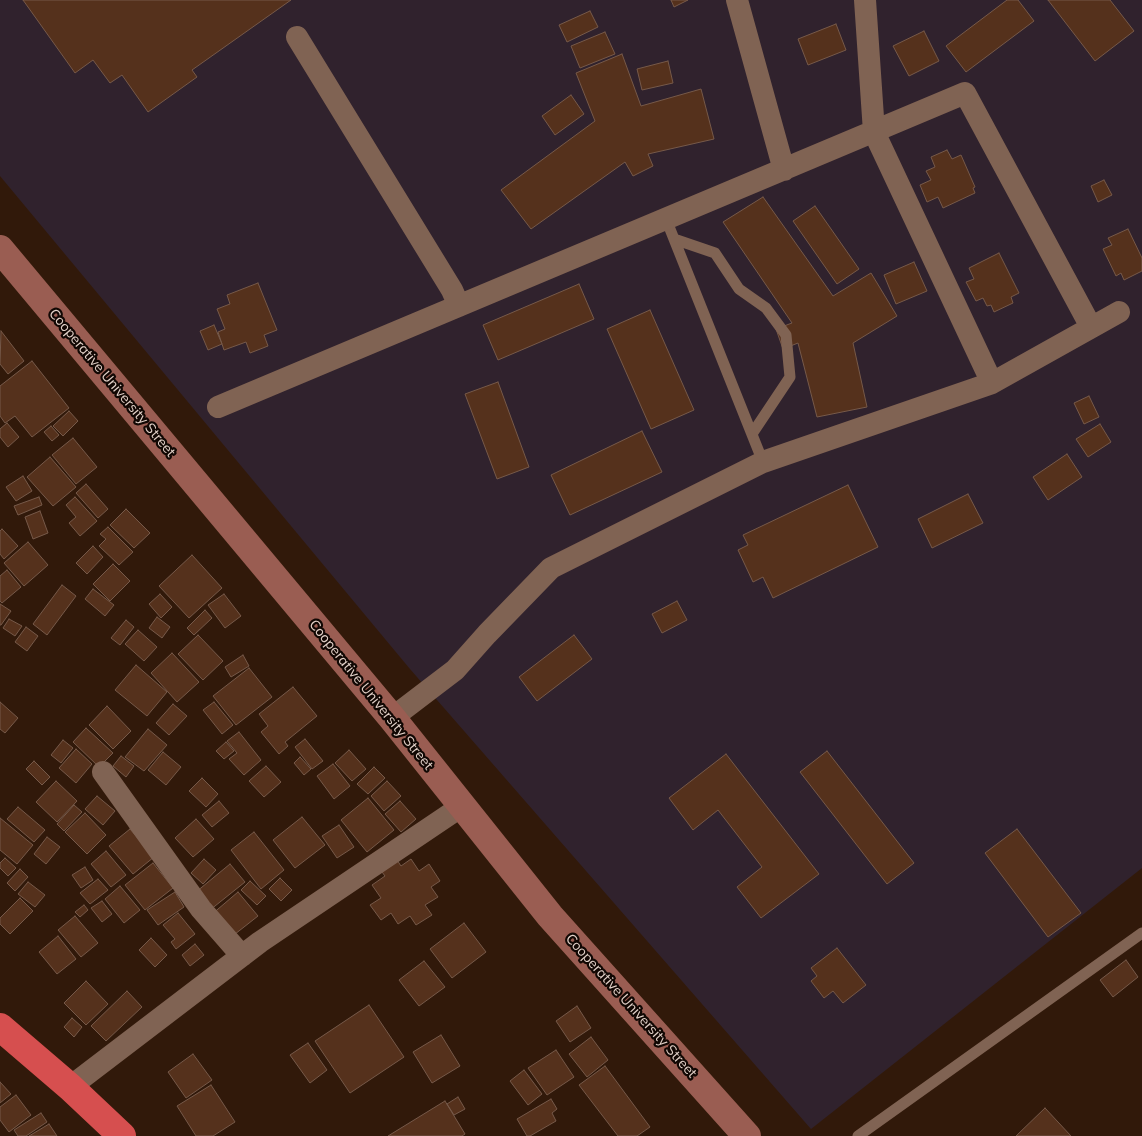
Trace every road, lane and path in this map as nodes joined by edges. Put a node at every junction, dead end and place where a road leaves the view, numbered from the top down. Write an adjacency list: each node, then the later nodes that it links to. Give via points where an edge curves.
1 (738, 0): 5 (street)
2 (865, 0): 4 (street)
3 (297, 37): 8 (street)
4 (874, 132): 5 (street); 10 (street, via 965,93); 11 (street)
5 (784, 170): 6 (street)
6 (670, 229): 8 (street); 13 (lane); 13 (lane, via 715,253 739,289 766,308 786,335 790,377)
7 (0, 249): 15 (street, Cooperative University Street)
8 (459, 306): 12 (street)
9 (1119, 312): 10 (street)
10 (1091, 327): 11 (street)
11 (992, 382): 14 (street)
12 (218, 407)
13 (752, 434): 14 (lane)
14 (763, 462): 15 (street, via 551,568 455,670)
15 (392, 718): 17 (street, Cooperative University Street)
16 (103, 772): 19 (street, via 202,909)
17 (462, 806): 19 (street); 23 (street, Cooperative University Street, via 550,916)
18 (1142, 932): 24 (lane)
19 (242, 956): 21 (street)
20 (0, 1027): 21 (highway)
21 (70, 1087): 22 (highway)
22 (122, 1136)
23 (747, 1136)
24 (858, 1136)

